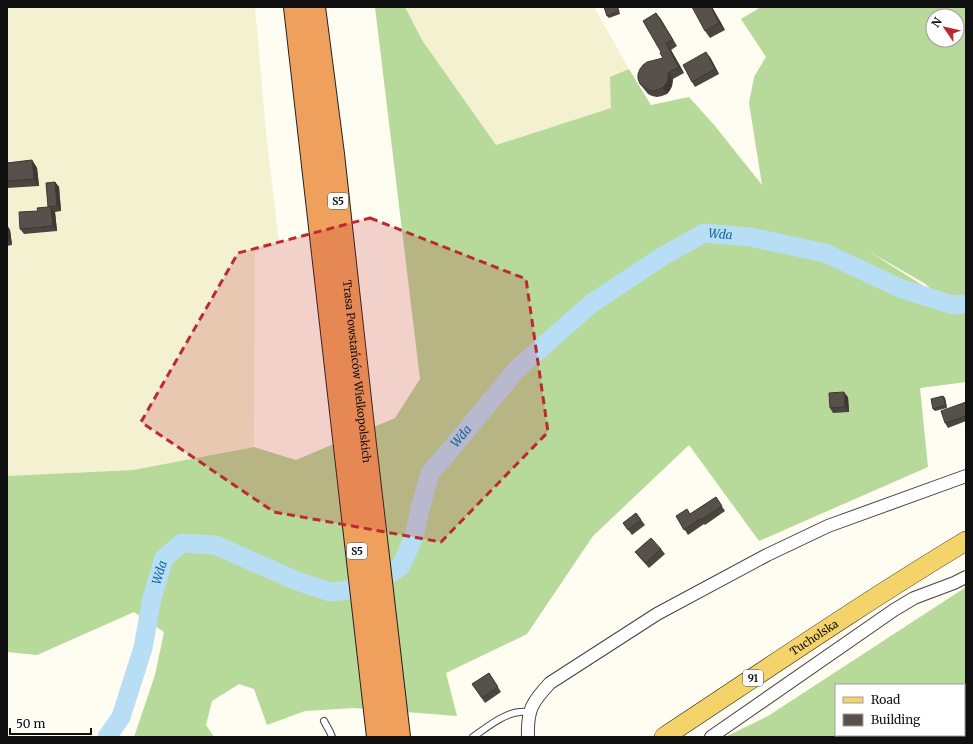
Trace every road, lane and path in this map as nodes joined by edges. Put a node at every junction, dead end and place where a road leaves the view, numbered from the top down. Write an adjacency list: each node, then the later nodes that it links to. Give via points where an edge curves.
1 (295, 7): 3 (highway, Trasa Powstańców Wielkopolskich / S5)
2 (314, 7): 3 (highway, Trasa Powstańców Wielkopolskich / S5, via 334,162)
3 (349, 397): 7 (highway, Trasa Powstańców Wielkopolskich / S5)
4 (966, 476): 8 (street, via 828,526 657,614 550,683 537,696)
5 (966, 542): 16 (main road, Tucholska / 91, via 842,619)
6 (966, 577): 17 (street, via 914,598 894,610)
7 (384, 702): 12 (highway, Trasa Powstańców Wielkopolskich / S5); 13 (highway, Trasa Powstańców Wielkopolskich / S5)
8 (529, 713): 10 (street); 14 (lane, via 512,713)
9 (324, 721): 11 (lane)
10 (528, 731): 15 (street)
11 (332, 737)
12 (378, 737)
13 (399, 737)
14 (473, 737)
15 (532, 737)
16 (664, 737)
17 (711, 737)

